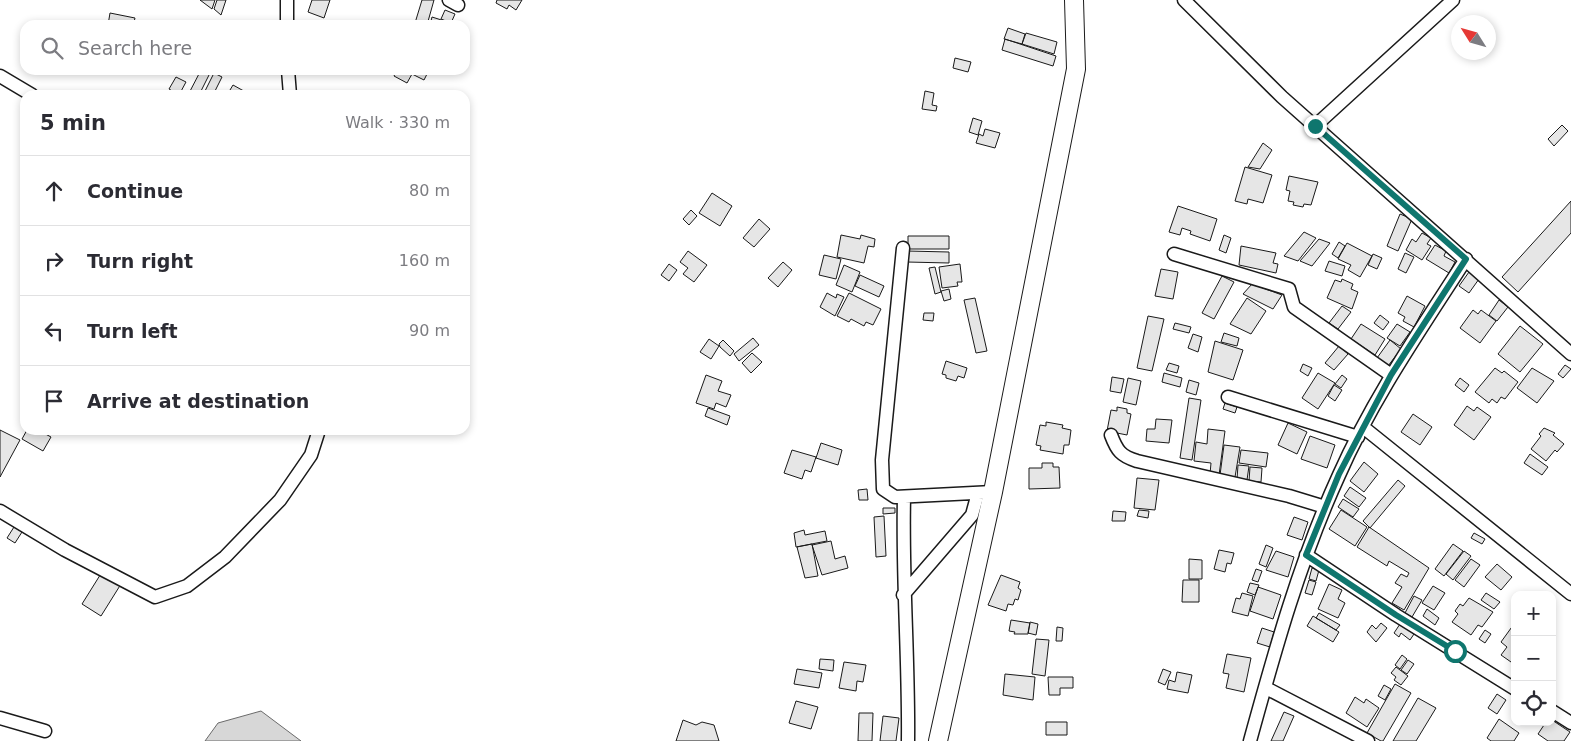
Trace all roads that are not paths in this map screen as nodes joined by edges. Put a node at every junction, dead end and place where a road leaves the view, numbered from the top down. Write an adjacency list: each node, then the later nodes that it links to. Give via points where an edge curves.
1 (287, 0): 5 (street)
2 (1074, 0): 20 (street, via 1076,69)
3 (1184, 0): 10 (street)
4 (1453, 0): 10 (street)
5 (287, 20)
6 (288, 75): 9 (street)
7 (0, 76): 8 (street)
8 (24, 90)
9 (290, 90)
10 (1315, 126): 13 (street)
11 (903, 248): 21 (street, via 882,460 883,489 895,498)
12 (1174, 254): 15 (street, via 1289,288 1294,307)
13 (1466, 259): 14 (street); 15 (street)
14 (1571, 354)
15 (1391, 375): 17 (street)
16 (1228, 397): 17 (street)
17 (1361, 432): 22 (street); 25 (street)
18 (317, 435): 23 (street, via 311,456 280,500 232,550 187,586 155,598)
19 (1111, 435): 22 (street, via 1116,450 1124,457)
20 (985, 492): 21 (street); 26 (street, via 972,515); 35 (street)
21 (904, 498): 26 (street)
22 (1325, 507): 24 (street)
23 (0, 511)
24 (1306, 555): 27 (street); 28 (street)
25 (1571, 594)
26 (903, 595): 34 (street, via 908,638)
27 (1511, 687)
28 (1266, 688): 33 (street); 36 (street)
29 (1556, 713): 31 (street)
30 (0, 718): 32 (street)
31 (1571, 722)
32 (45, 731)
33 (1255, 738)
34 (908, 741)
35 (938, 741)
36 (1368, 741)

